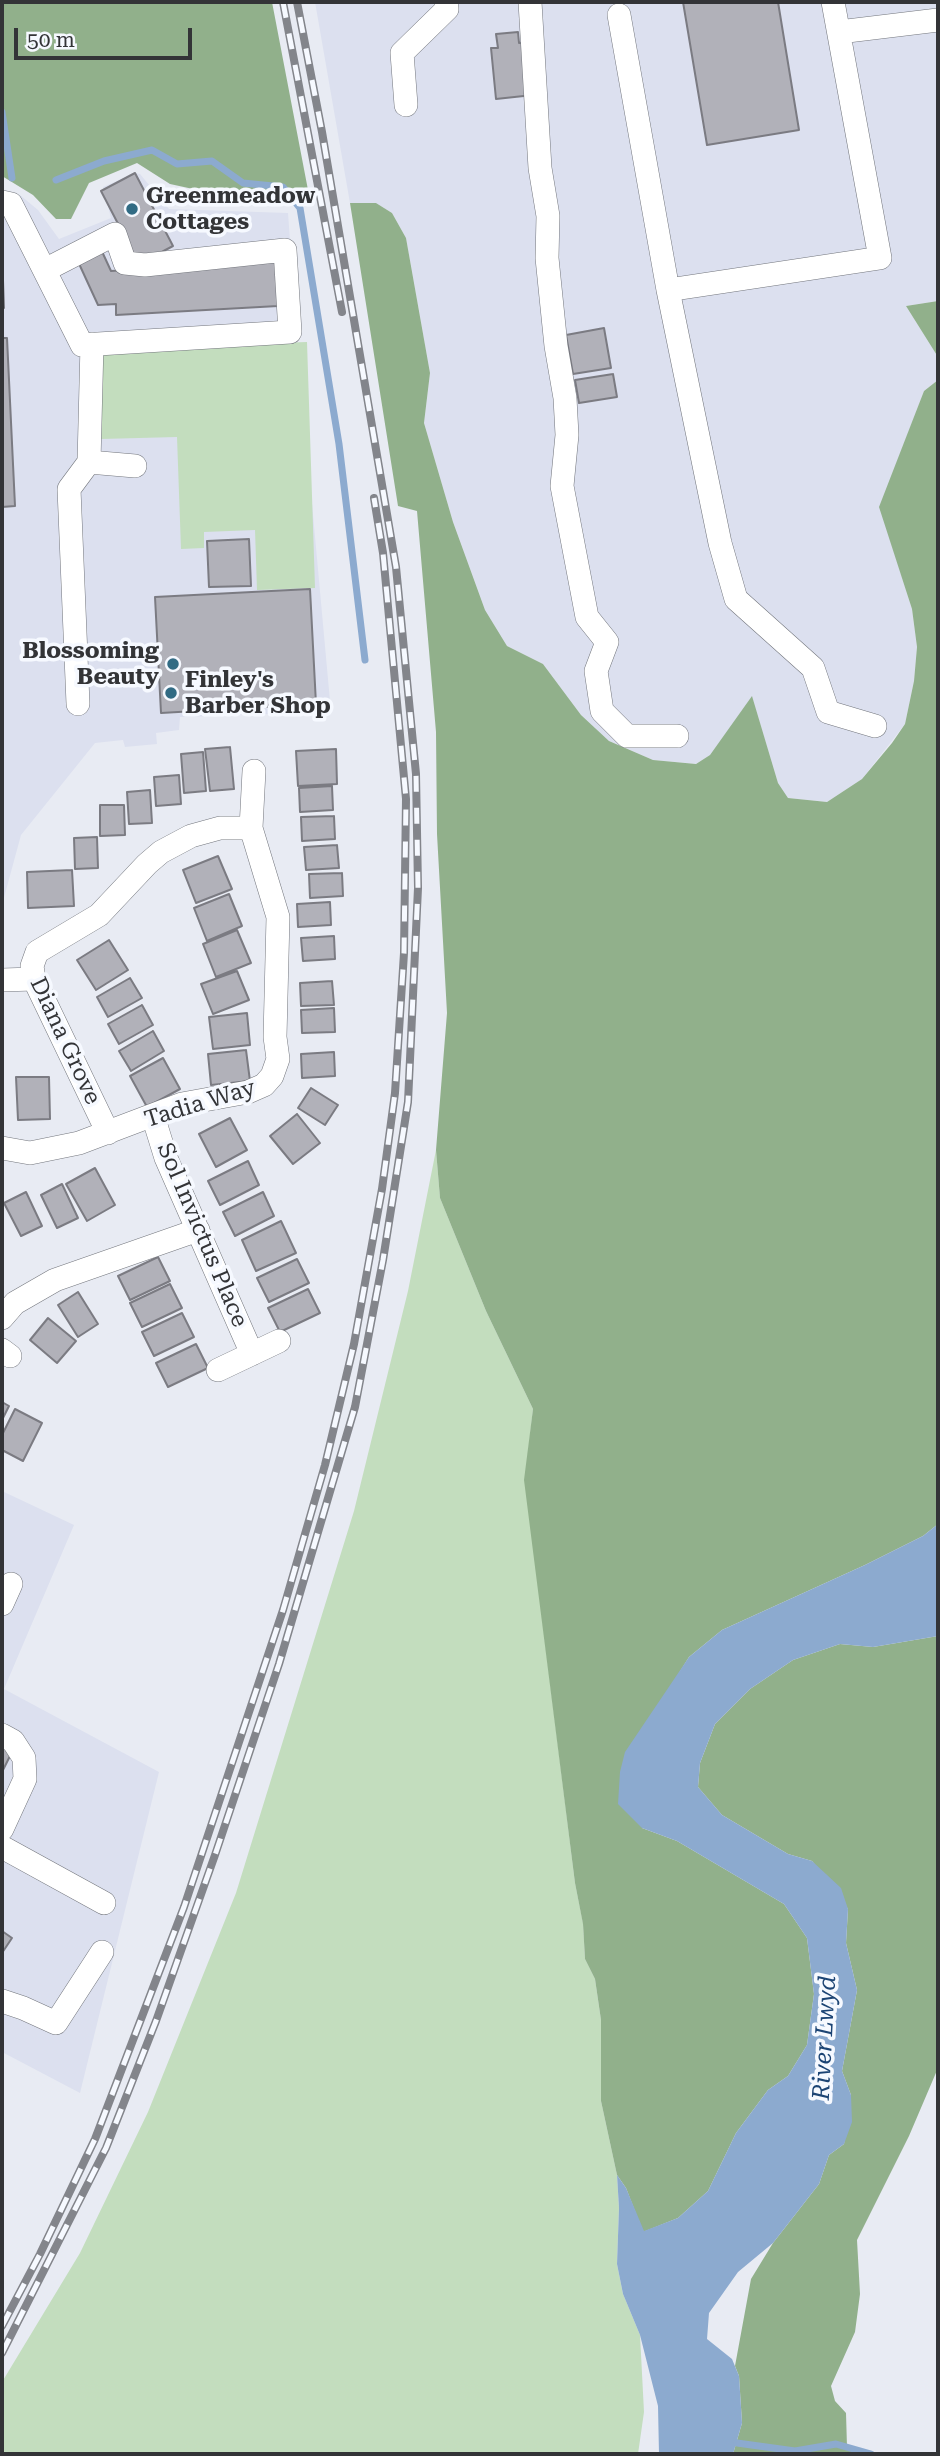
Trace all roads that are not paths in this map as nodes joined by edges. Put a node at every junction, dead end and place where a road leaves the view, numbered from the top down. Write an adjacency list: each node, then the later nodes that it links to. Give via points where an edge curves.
1 (446, 2): 7 (street, via 447,9 402,53)
2 (530, 2): 16 (street, via 540,168 548,216 547,258 565,398 562,486 587,617 607,642 596,671 602,711 627,736)
3 (832, 2): 6 (street)
4 (618, 15): 10 (street)
5 (938, 20): 6 (street)
6 (839, 32): 10 (street, via 880,258)
7 (406, 105)
8 (2, 202): 9 (street, via 11,204)
9 (44, 270): 11 (street, via 82,345); 11 (street, via 115,234 125,263 145,265 285,250 290,332)
10 (668, 290): 15 (street, via 720,543 736,599 813,668 828,712)
11 (92, 344): 12 (street)
12 (89, 462): 13 (street); 14 (street, via 69,489)
13 (135, 466)
14 (78, 704)
15 (875, 726)
16 (677, 736)
17 (254, 771): 18 (street, Tadia Way)
18 (251, 828): 19 (street, Diana Grove, via 220,828 191,836 161,852 99,915 37,952); 21 (street, Tadia Way, via 278,917 278,1059 264,1085 182,1104)
19 (34, 979): 20 (street); 22 (street, Diana Grove)
20 (2, 980)
21 (153, 1116): 22 (street, Tadia Way); 24 (street, Sol Invictus Place)
22 (108, 1133): 23 (street, Tadia Way, via 48,1151)
23 (2, 1148)
24 (198, 1230): 25 (street, via 55,1280 15,1303); 27 (street, Sol Invictus Place)
25 (2, 1318)
26 (279, 1341): 27 (street, Sol Invictus Place)
27 (252, 1354): 28 (street, Sol Invictus Place)
28 (218, 1370)
29 (2, 1735): 30 (street, via 13,1741 24,1758 25,1779)
30 (2, 1829)
31 (2, 1847): 32 (street)
32 (104, 1903)
33 (102, 1952): 34 (street, via 56,2023)
34 (2, 2001)

